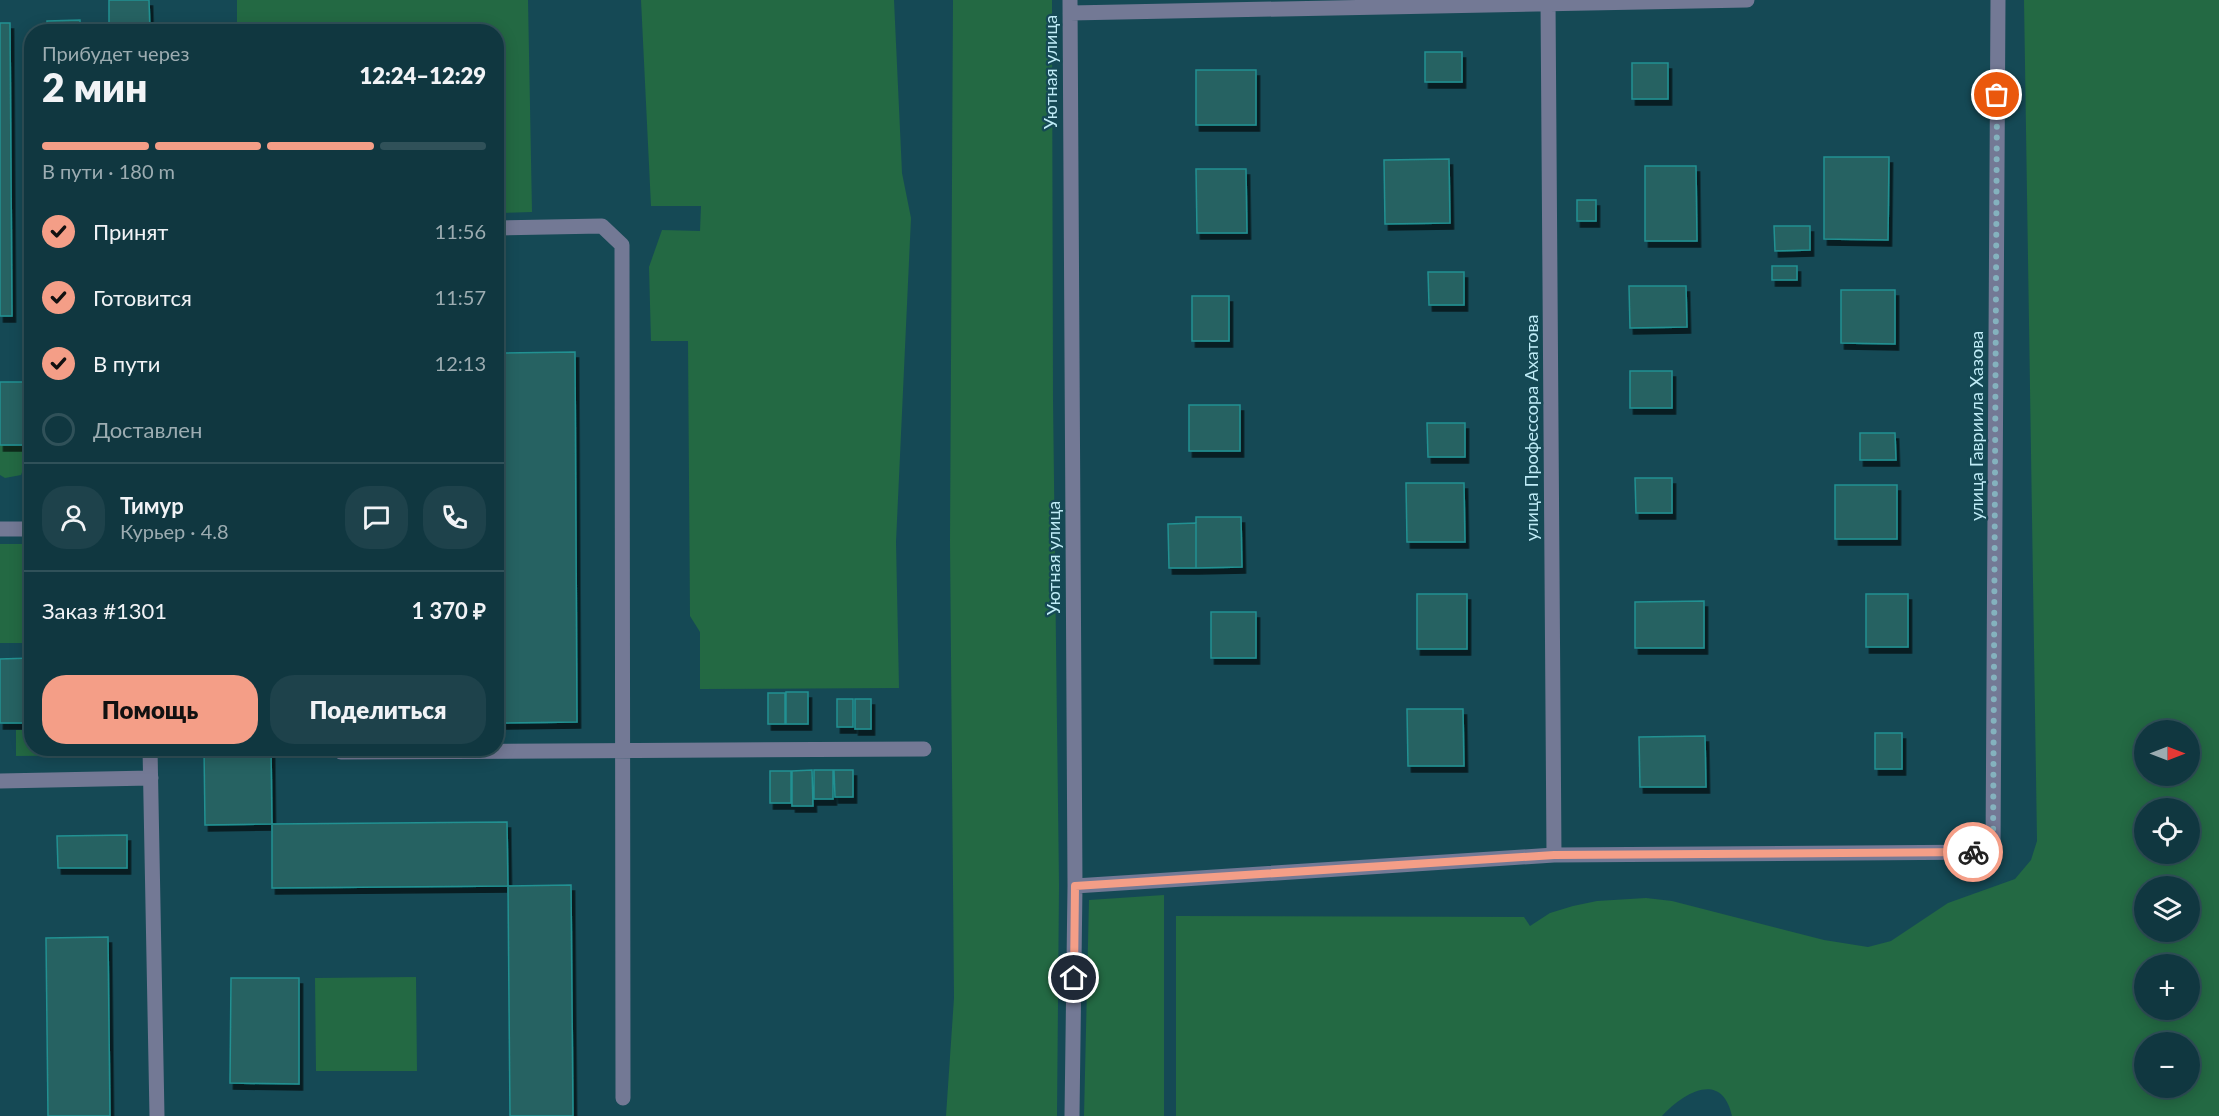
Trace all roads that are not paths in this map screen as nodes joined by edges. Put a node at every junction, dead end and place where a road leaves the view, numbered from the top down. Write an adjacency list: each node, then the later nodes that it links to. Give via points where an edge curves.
1 (1747, 0): 3 (street)
2 (1998, 0): 14 (street, улица Гавриила Хазова, via 1993,852)
3 (1548, 3): 4 (street); 14 (street, улица Профессора Ахатова)
4 (1070, 7): 15 (street, Уютная улица)
5 (504, 228): 10 (street, via 602,226 622,244)
6 (0, 529): 7 (street)
7 (24, 529)
8 (924, 748): 10 (street)
9 (504, 751): 10 (street)
10 (623, 751): 16 (street)
11 (150, 756): 12 (street)
12 (151, 778): 13 (street); 17 (street)
13 (0, 781)
14 (1554, 855): 15 (street)
15 (1075, 886): 18 (street, Уютная улица)
16 (623, 1098)
17 (157, 1116)
18 (1072, 1116)

